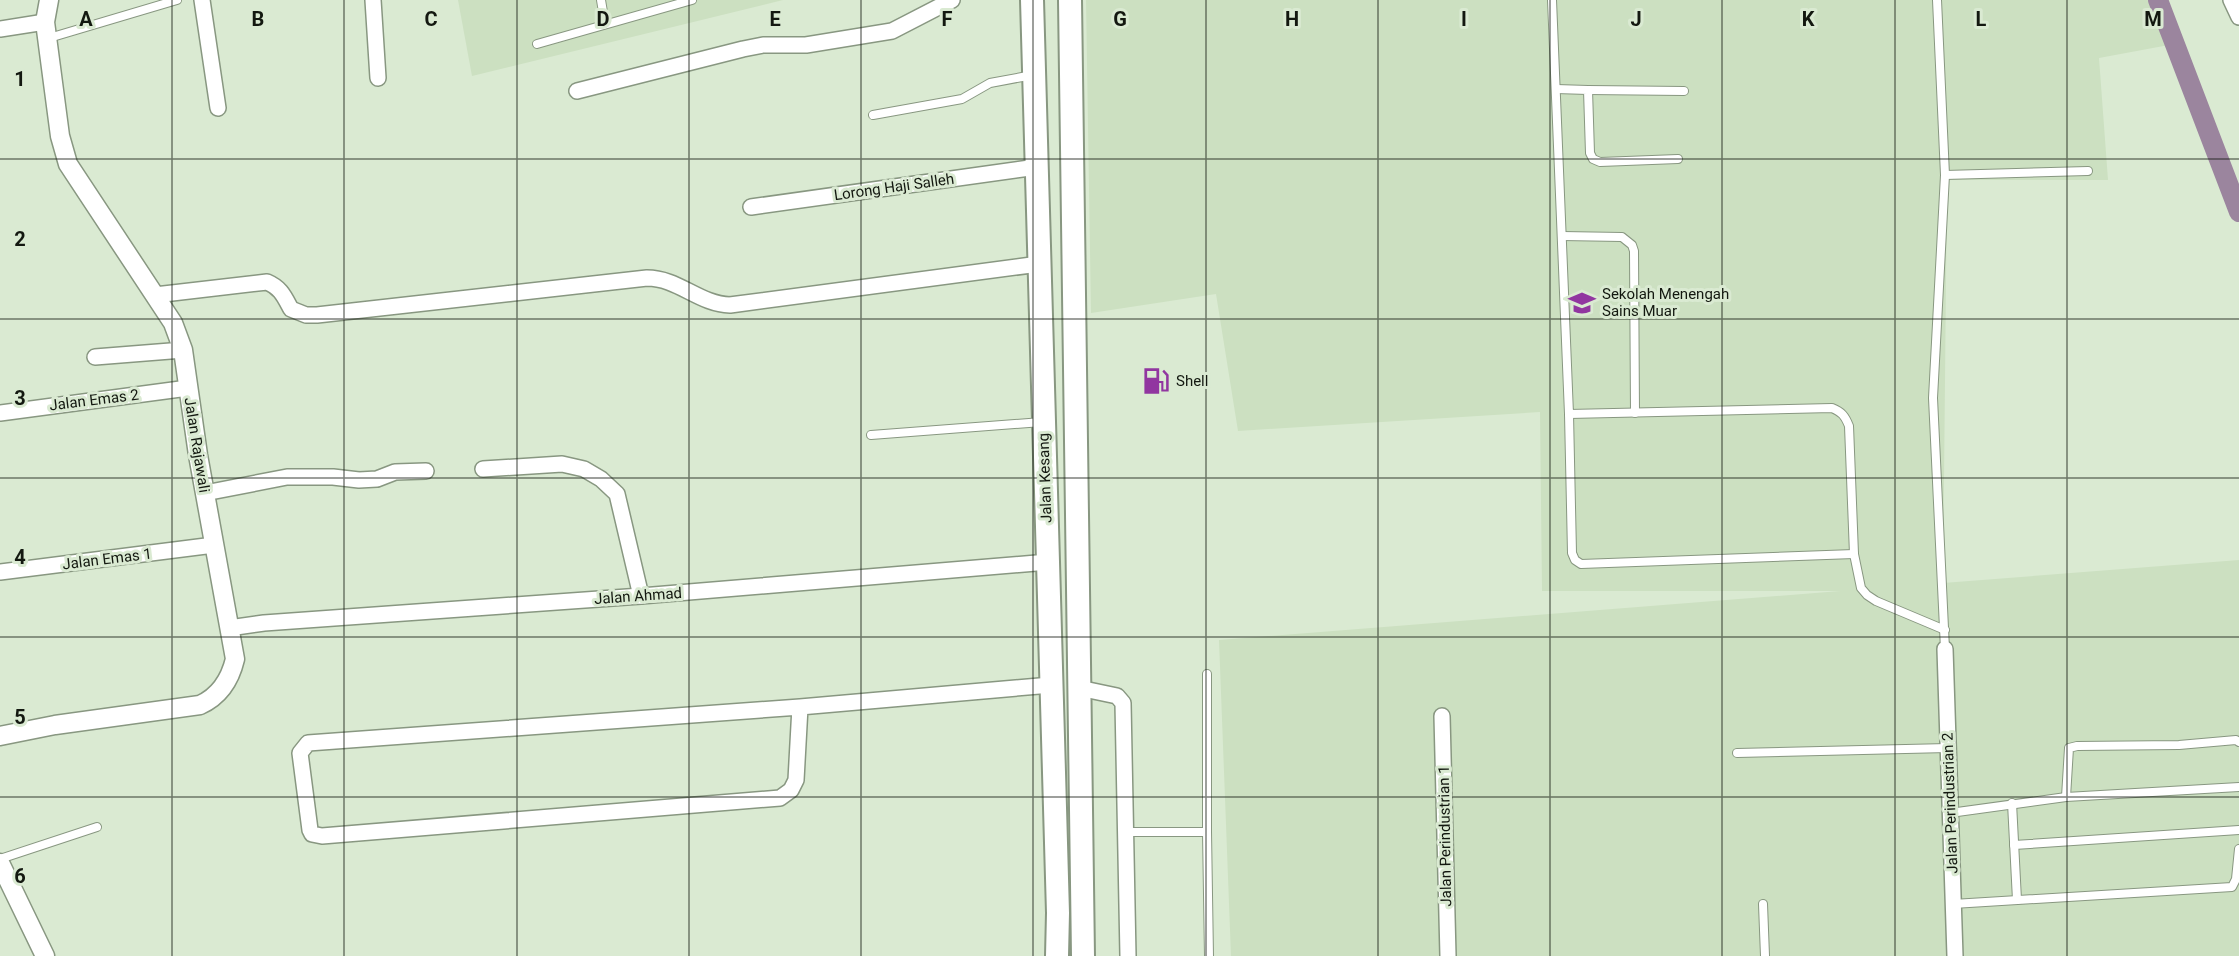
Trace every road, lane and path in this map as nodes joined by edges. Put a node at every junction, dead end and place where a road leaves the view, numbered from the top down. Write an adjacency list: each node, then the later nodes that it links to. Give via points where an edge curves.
1 (49, 0): 16 (street, Jalan Rajawali)
2 (177, 0): 16 (lane)
3 (202, 0): 24 (street)
4 (373, 0): 19 (street)
5 (601, 0): 14 (lane)
6 (692, 0): 14 (lane)
7 (952, 0): 22 (street, via 892,31 806,45 763,45)
8 (1032, 0): 18 (main road, Jalan Kesang)
9 (1070, 0): 55 (main road, Jalan Kesang)
10 (1552, 0): 20 (lane)
11 (1937, 0): 29 (lane)
12 (2231, 0): 13 (street)
13 (2239, 17)
14 (604, 24): 17 (lane)
15 (0, 29): 16 (street)
16 (46, 30): 33 (street, Jalan Rajawali, via 60,136 68,164)
17 (537, 44)
18 (1034, 75): 25 (lane, via 990,83 962,99); 27 (main road, Jalan Kesang)
19 (378, 78)
20 (1556, 89): 21 (lane); 31 (lane)
21 (1588, 90): 23 (lane); 26 (lane, via 1593,159)
22 (577, 91)
23 (1684, 92)
24 (218, 108)
25 (873, 115)
26 (1678, 159)
27 (1036, 167): 30 (street, Lorong Haji Salleh); 32 (main road, Jalan Kesang)
28 (2088, 171): 29 (lane)
29 (1945, 175): 51 (lane, via 1933,398)
30 (750, 207)
31 (1562, 236): 38 (lane, via 1622,237 1632,245); 39 (lane)
32 (1039, 264): 33 (street, via 730,305 704,300 656,278 317,315 291,309 285,294 267,282); 40 (main road, Jalan Kesang)
33 (155, 295): 34 (street, Jalan Rajawali, via 173,323)
34 (183, 350): 35 (street); 36 (street, Jalan Rajawali)
35 (95, 357)
36 (188, 388): 37 (street, Jalan Emas 2); 44 (street, Jalan Rajawali)
37 (0, 412)
38 (1635, 413): 39 (lane); 46 (lane, via 1832,408 1840,411 1849,426)
39 (1569, 414): 46 (lane, via 1572,553 1581,564)
40 (1044, 422): 41 (lane); 47 (main road, Jalan Kesang)
41 (871, 435)
42 (483, 469): 49 (street, via 562,464 584,469 601,479 617,494)
43 (426, 471): 44 (street, via 394,472 377,479 359,480 287,477)
44 (205, 493): 45 (street, Jalan Rajawali)
45 (214, 545): 48 (street, Jalan Emas 1); 50 (street, Jalan Rajawali)
46 (1854, 554): 51 (lane, via 1861,588 1867,595)
47 (1048, 562): 49 (street, Jalan Ahmad); 54 (main road, Jalan Kesang)
48 (0, 572)
49 (641, 596): 50 (street, Jalan Ahmad)
50 (229, 628): 58 (street, Jalan Rajawali, via 235,659 231,674 222,690 207,702)
51 (1945, 630): 52 (lane)
52 (1945, 649): 60 (street, Jalan Perindustrian 2)
53 (1207, 674): 69 (lane)
54 (1051, 685): 56 (street); 78 (main road, Jalan Kesang)
55 (1083, 689): 68 (street, via 1117,696 1123,703); 79 (main road, Jalan Kesang)
56 (800, 707): 56 (street, via 796,780 780,798 322,836 310,830 300,753 308,743)
57 (1442, 717): 82 (street, Jalan Perindustrian 1)
58 (0, 736)
59 (2239, 742): 63 (lane, via 2069,748)
60 (1948, 748): 61 (lane); 65 (street, Jalan Perindustrian 2)
61 (1737, 753)
62 (2239, 787): 63 (lane)
63 (2066, 797): 64 (lane)
64 (2012, 803): 65 (lane); 70 (lane)
65 (1950, 813): 76 (street, Jalan Perindustrian 2)
66 (97, 827): 72 (lane)
67 (2239, 830): 70 (lane)
68 (1126, 832): 69 (lane); 80 (street)
69 (1207, 832): 81 (lane)
70 (2014, 845): 74 (lane)
71 (2239, 849): 74 (lane, via 2232,887)
72 (0, 859)
73 (0, 863): 77 (street)
74 (2017, 900): 76 (lane)
75 (1763, 904): 83 (lane)
76 (1953, 904): 84 (street, Jalan Perindustrian 2)
77 (45, 956)
78 (1057, 956)
79 (1083, 956)
80 (1128, 956)
81 (1209, 956)
82 (1448, 956)
83 (1765, 956)
84 (1954, 956)

